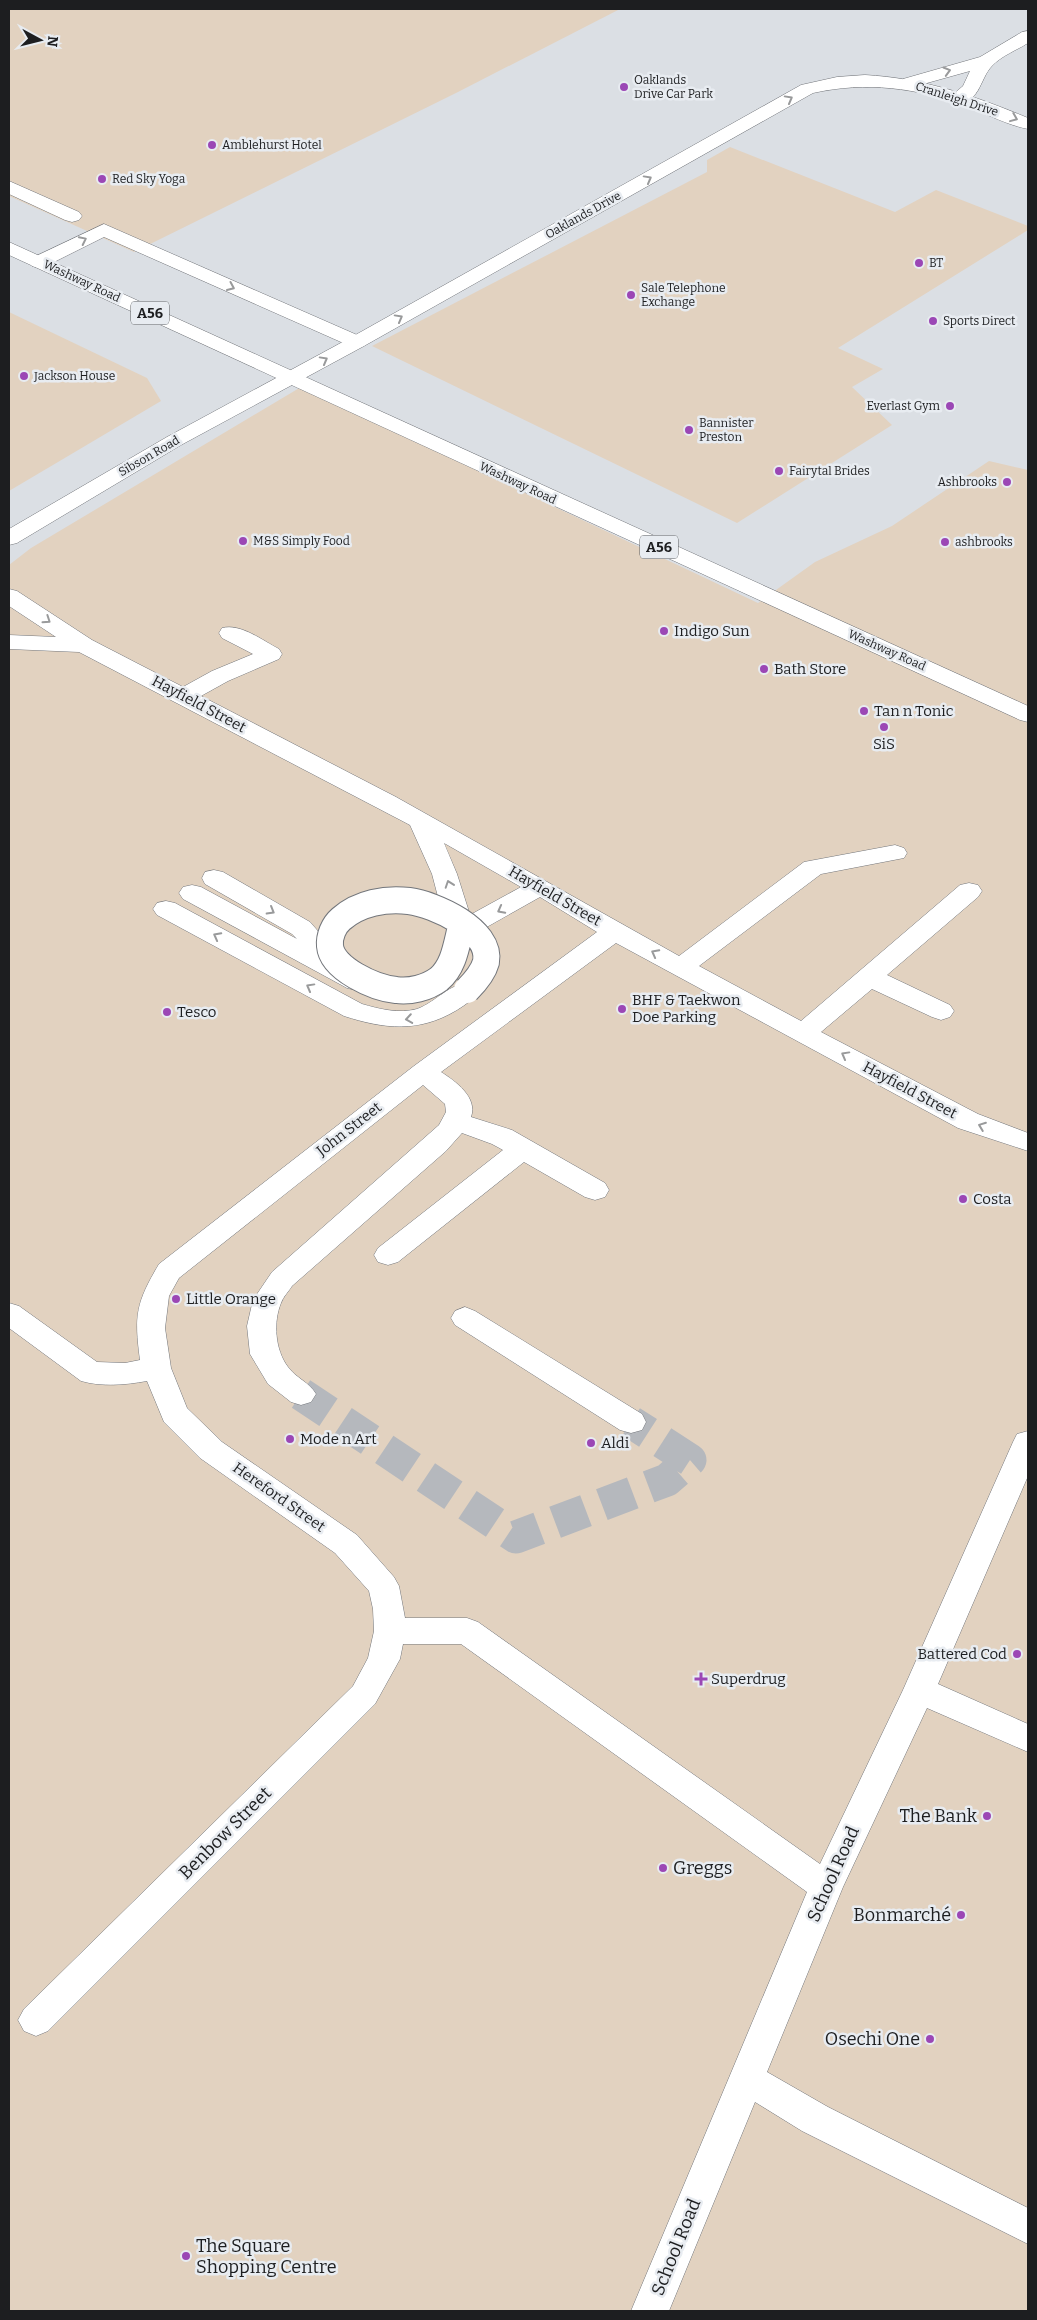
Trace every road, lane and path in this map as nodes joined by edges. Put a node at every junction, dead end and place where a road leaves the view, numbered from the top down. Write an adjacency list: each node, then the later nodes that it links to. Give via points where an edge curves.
1 (1028, 36): 2 (main road)
2 (986, 61): 4 (main road, one-way to 2); 5 (main road, via 971,89)
3 (884, 79): 4 (main road, Cranleigh Drive); 11 (main road, Oaklands Drive, one-way to 3, via 807,89 846,80)
4 (909, 83): 5 (main road, Cranleigh Drive)
5 (959, 97): 6 (main road, Cranleigh Drive, one-way to 6)
6 (1028, 124)
7 (9, 187): 8 (main road)
8 (72, 216)
9 (9, 248): 10 (main road, Washway Road / A56)
10 (39, 262): 11 (main road, one-way to 11, via 104,230); 12 (main road, Washway Road / A56)
11 (357, 342): 12 (main road, Oaklands Drive, one-way to 11)
12 (291, 378): 13 (main road, Sibson Road, via 174,441); 19 (main road, Washway Road / A56)
13 (9, 538)
14 (9, 596): 17 (main road, Hayfield Street, one-way to 17)
15 (230, 633): 18 (main road, via 270,654)
16 (9, 642): 17 (main road, Hayfield Street)
17 (84, 645): 18 (main road, Hayfield Street)
18 (185, 696): 20 (main road, Hayfield Street)
19 (1028, 715)
20 (420, 821): 23 (main road, Hayfield Street); 28 (main road, one-way to 20, via 454,897 443,865)
21 (895, 853): 30 (main road, via 813,868)
22 (214, 878): 29 (main road, one-way to 29)
23 (539, 886): 27 (main road, Hayfield Street); 28 (main road, one-way to 28)
24 (970, 891): 31 (main road)
25 (192, 893): 29 (main road)
26 (166, 909): 32 (main road, one-way to 26, via 448,1006 428,1016 401,1020 372,1017 353,1010)
27 (614, 931): 30 (main road, Hayfield Street, one-way to 27); 35 (main road, John Street)
28 (460, 932): 32 (main road, bridge, via 448,969 433,983 416,989 395,990 376,986 338,962 330,947 330,934 339,920 357,908 382,901 408,900 431,906 477,934 486,947 486,963 480,978)
29 (292, 935): 32 (main road, via 340,973 376,993 396,998 443,998)
30 (682, 967): 34 (main road, Hayfield Street)
31 (869, 977): 33 (main road); 34 (main road)
32 (468, 990)
33 (941, 1011)
34 (804, 1033): 37 (main road, Hayfield Street, one-way to 34, via 968,1120)
35 (423, 1072): 36 (main road, via 451,1091 460,1108); 43 (main road, John Street, via 169,1271 155,1296 151,1312)
36 (458, 1122): 38 (main road, via 502,1137); 44 (main road, via 282,1279 267,1300 261,1326 265,1354 278,1376)
37 (1028, 1142)
38 (522, 1149): 39 (main road); 40 (main road)
39 (595, 1190)
40 (388, 1255)
41 (9, 1313): 43 (main road, via 91,1373 125,1374)
42 (465, 1318): 45 (main road)
43 (156, 1368): 47 (main road, Hereford Street, via 174,1414 211,1450 346,1544 383,1586 389,1608)
44 (300, 1394)
45 (631, 1422)
46 (1028, 1442): 48 (main road, School Road)
47 (390, 1631): 50 (main road, via 467,1631); 51 (main road, Benbow Street, via 384,1659 364,1695)
48 (919, 1690): 49 (main road); 50 (main road, School Road)
49 (1028, 1739)
50 (826, 1888): 52 (main road, School Road)
51 (36, 2020)
52 (746, 2078): 53 (main road, via 815,2119); 54 (main road, School Road)
53 (1028, 2227)
54 (650, 2311)

